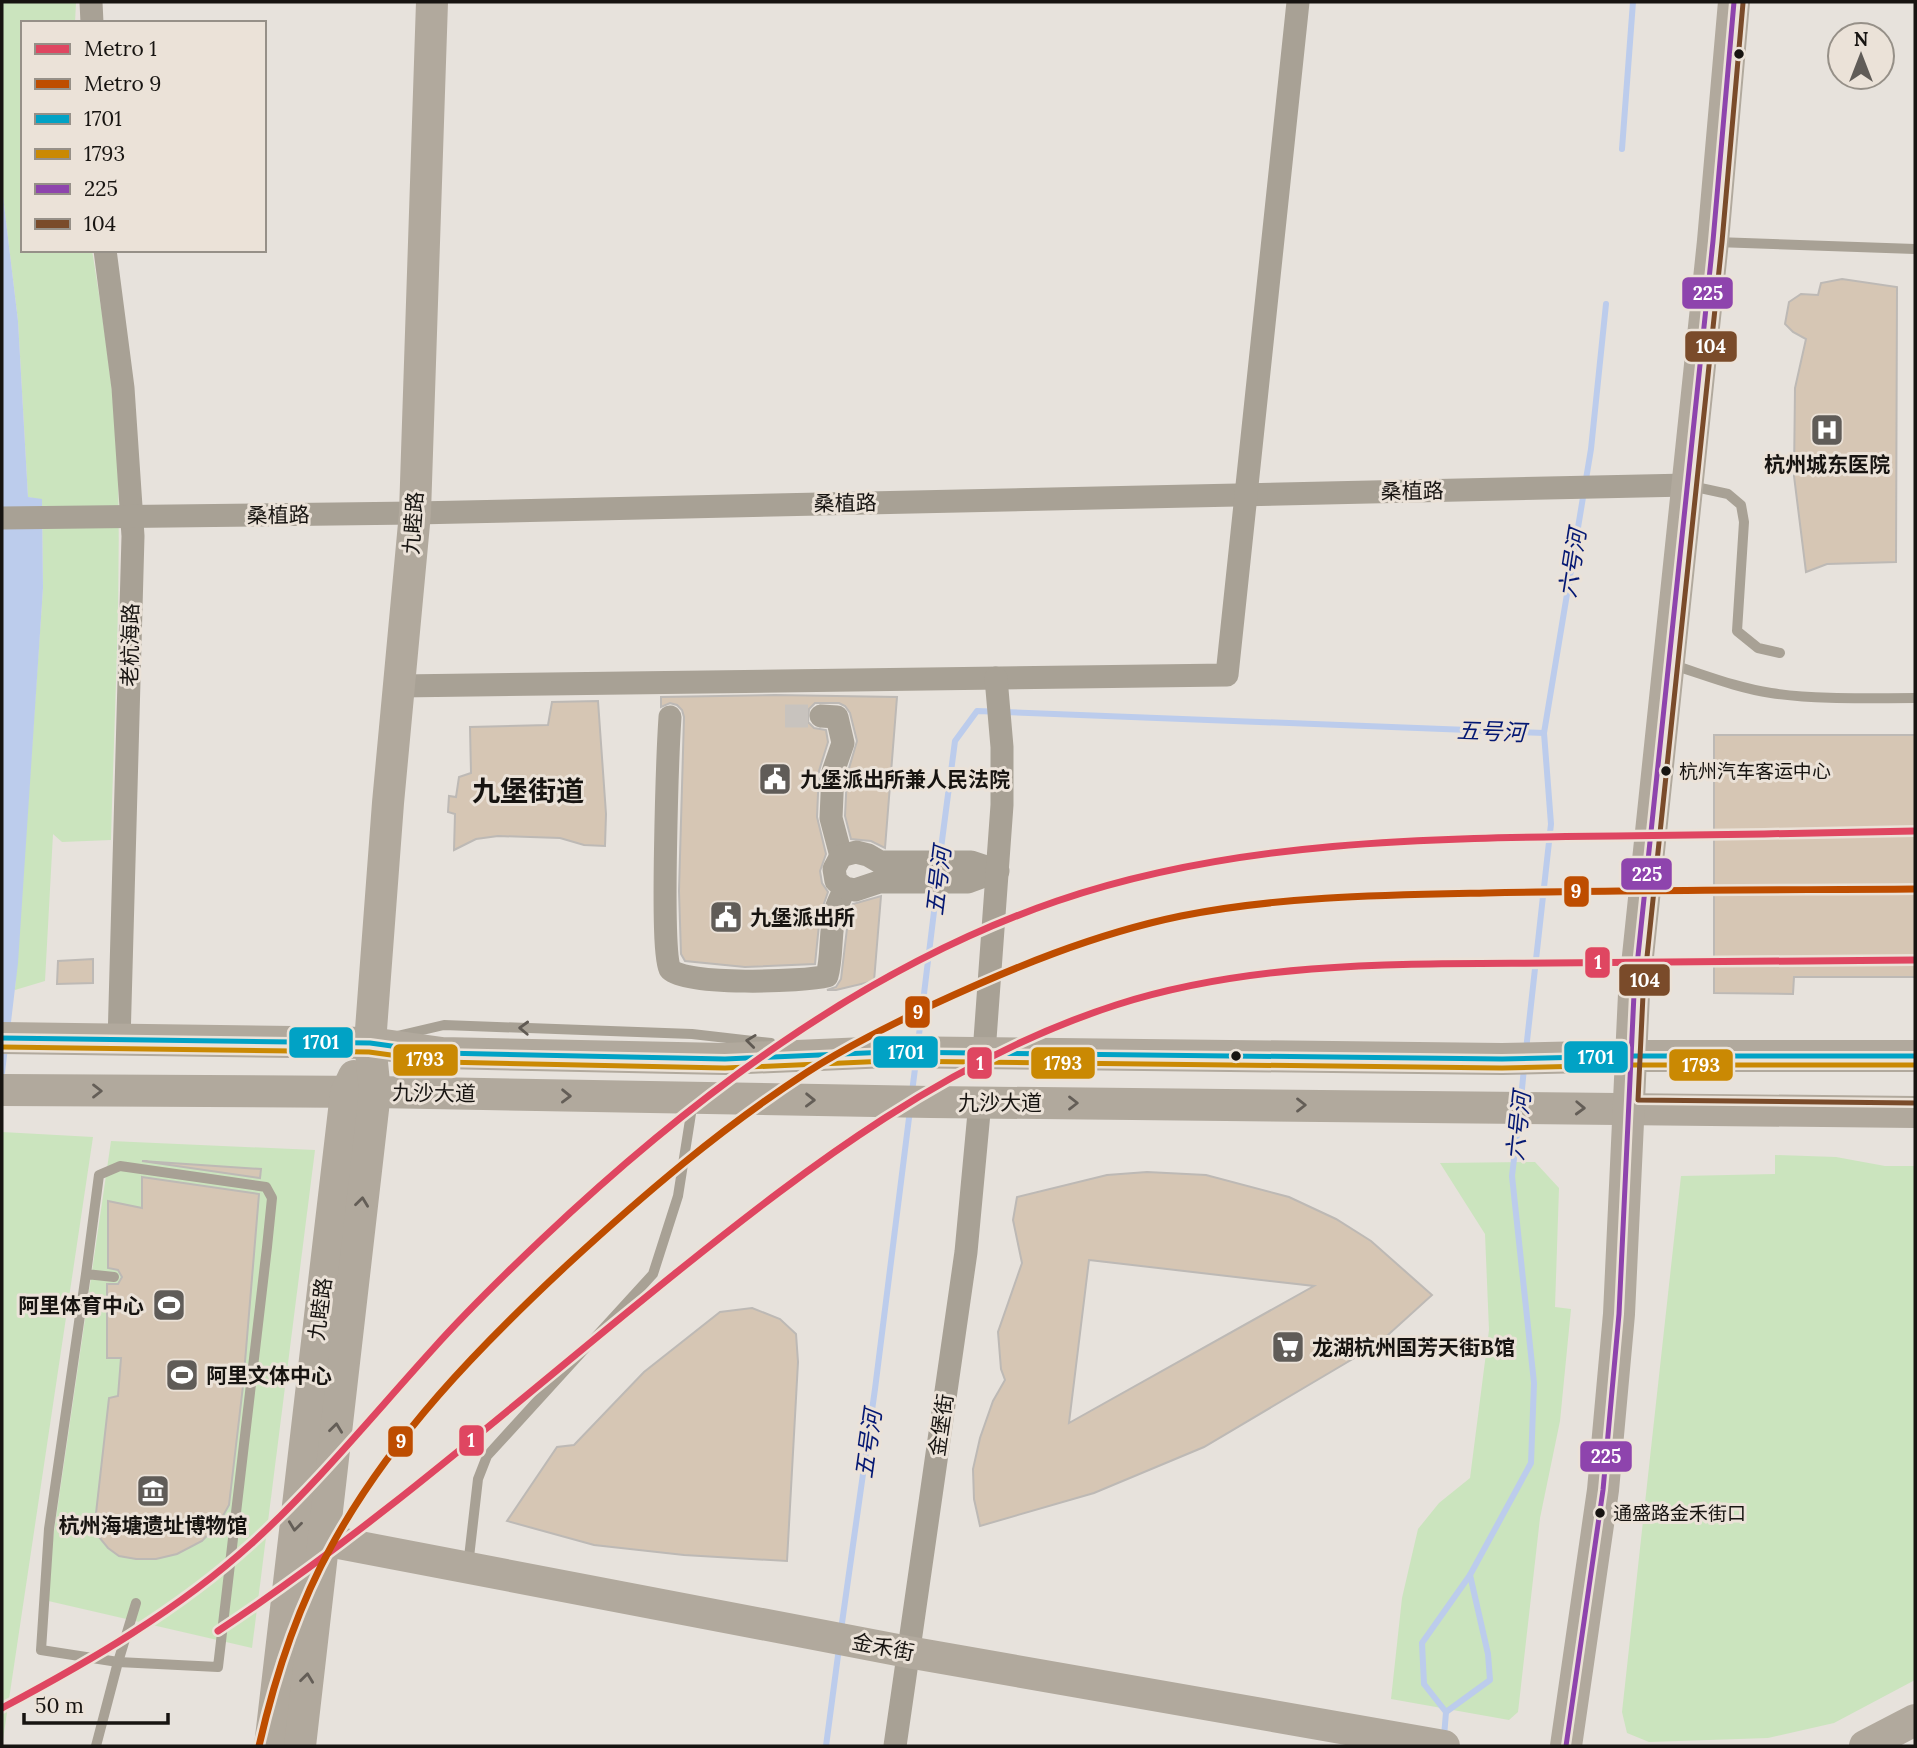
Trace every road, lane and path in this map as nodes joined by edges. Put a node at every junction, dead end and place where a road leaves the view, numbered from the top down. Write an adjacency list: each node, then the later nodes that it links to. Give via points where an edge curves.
1 (91, 2): 5 (street)
2 (432, 2): 11 (street, 九睦路)
3 (1297, 2): 10 (street)
4 (1734, 2): 6 (street)
5 (92, 21)
6 (1713, 242): 7 (lane); 9 (street)
7 (1915, 249)
8 (105, 252): 12 (street, 老杭海路, via 123,388)
9 (1688, 485): 10 (street, 桑植路); 14 (lane, via 1728,494 1741,505 1744,522 1737,631 1758,648); 15 (street)
10 (1247, 494): 11 (street, 桑植路); 16 (street, via 1227,674)
11 (415, 513): 12 (street, 桑植路); 17 (street, 九睦路)
12 (132, 517): 13 (street, 桑植路); 26 (street, 老杭海路)
13 (2, 518)
14 (1780, 653)
15 (1670, 664): 18 (lane, via 1771,693); 29 (street)
16 (996, 678): 17 (street); 22 (street, via 1002,747)
17 (399, 686): 27 (street, 九睦路)
18 (1915, 698)
19 (821, 716): 21 (street, via 836,717 843,743 833,772 831,818)
20 (670, 717): 24 (street, via 668,968 677,975 736,981 827,975 836,909)
21 (841, 856): 23 (street, via 856,852); 24 (street, via 834,869 836,881)
22 (998, 871): 23 (street, via 968,882 952,872); 28 (street)
23 (926, 872): 24 (street, via 855,890)
24 (845, 888)
25 (6, 1039): 26 (street, 九沙大道)
26 (119, 1042): 27 (street, 九沙大道)
27 (370, 1043): 28 (street, 九沙大道, one-way to 27, via 843,1052 725,1059 442,1053); 32 (street, 九睦路)
28 (984, 1053): 29 (street, 九沙大道, via 1502,1059)
29 (1630, 1056): 30 (street, 九沙大道); 35 (street)
30 (1915, 1056)
31 (15, 1090): 32 (street, 九沙大道, one-way to 32)
32 (360, 1093): 33 (street, 九沙大道, one-way to 33); 39 (street, 九睦路, one-way to 32); 47 (street, 九睦路, one-way to 47)
33 (693, 1098): 34 (street, 九沙大道, one-way to 34); 40 (lane, via 678,1196 653,1274 487,1456 478,1479)
34 (980, 1102): 35 (street, 九沙大道, one-way to 35); 42 (street, 金堡街, via 966,1252)
35 (1629, 1109): 36 (street, 九沙大道); 50 (street, via 1619,1314 1603,1490)
36 (1915, 1112)
37 (86, 1274): 38 (lane); 43 (lane, via 49,1529 41,1650); 43 (lane, via 99,1174 120,1166 266,1187 272,1198 218,1667)
38 (114, 1277)
39 (323, 1540): 40 (street, 金禾街); 48 (street, 九睦路, one-way to 39)
40 (468, 1567): 42 (street, 金禾街)
41 (136, 1603): 43 (lane)
42 (908, 1652): 45 (street, 金禾街); 49 (street, 金堡街)
43 (117, 1662): 46 (lane)
44 (1915, 1720): 51 (street)
45 (1439, 1745)
46 (96, 1746)
47 (270, 1746)
48 (300, 1746)
49 (895, 1746)
50 (1566, 1746)
51 (1865, 1746)

